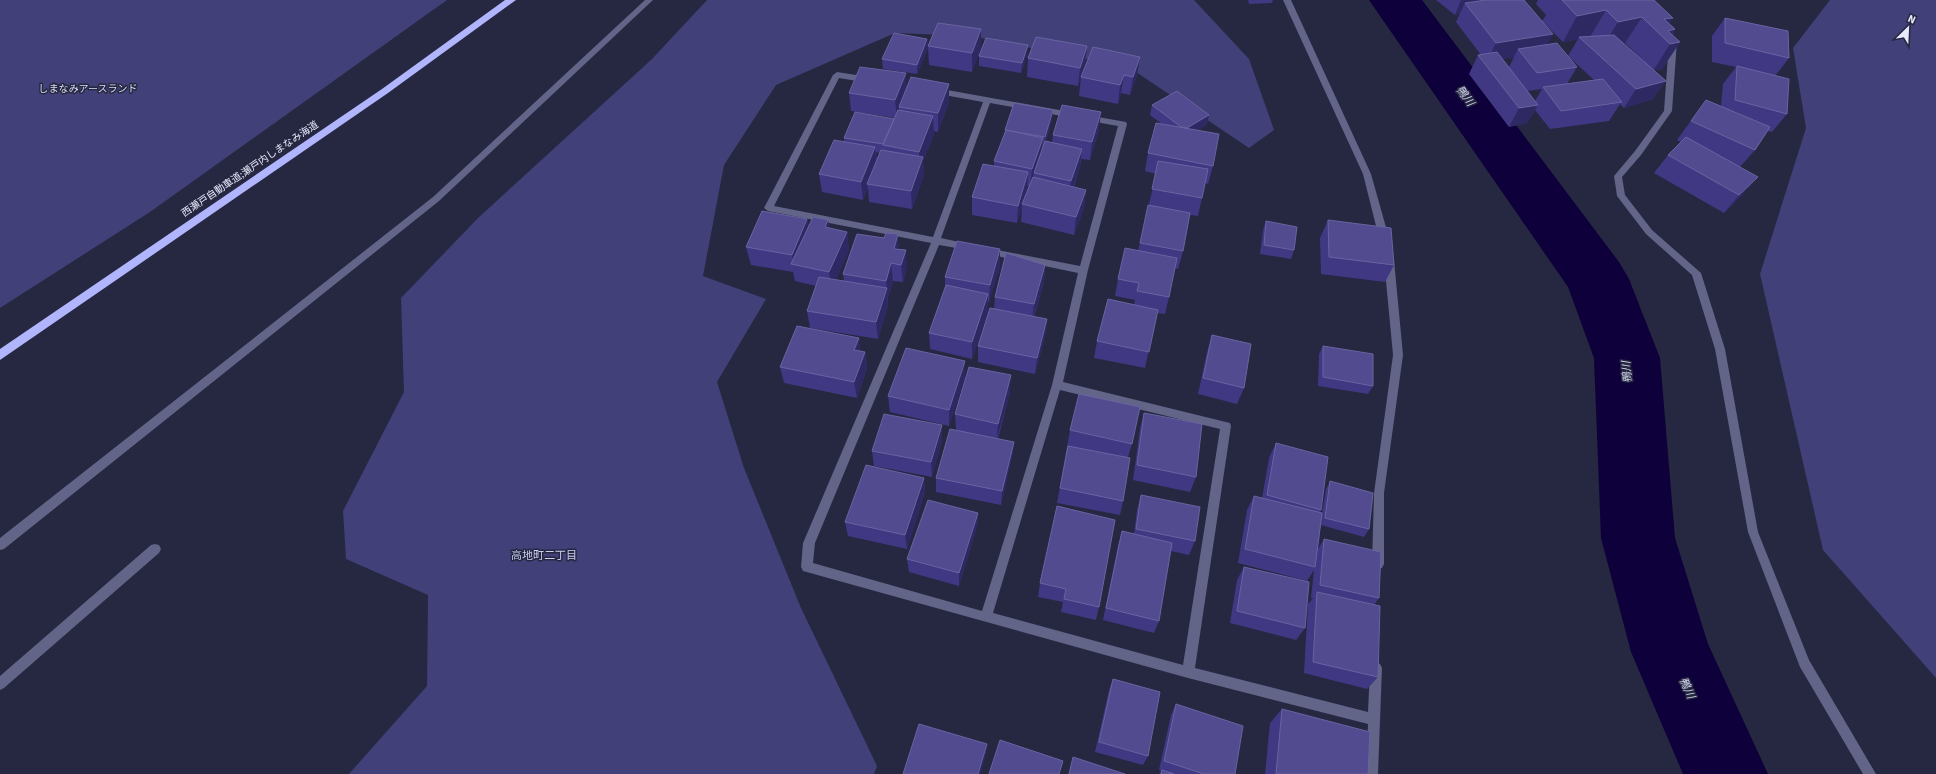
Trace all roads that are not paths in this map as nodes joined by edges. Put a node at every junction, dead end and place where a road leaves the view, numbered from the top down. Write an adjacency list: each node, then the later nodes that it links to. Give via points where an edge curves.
1 (511, 0): 10 (highway, 西瀬戸自動車道;瀬戸内しまなみ海道, via 386,91)
2 (648, 0): 12 (street, via 436,199)
3 (1287, 0): 14 (street, via 1367,174 1389,257 1398,355 1379,493)
4 (1667, 36): 21 (street, via 1673,40 1668,112 1618,176 1621,196 1649,232 1696,274 1720,349 1753,532 1804,663)
5 (882, 82): 8 (street, via 837,75 768,208)
6 (928, 90): 7 (street)
7 (988, 99): 8 (street); 9 (street, via 1123,124)
8 (936, 241): 9 (street); 15 (street, via 809,543 807,567)
9 (1083, 270): 11 (street)
10 (0, 355)
11 (1057, 385): 15 (street); 17 (street, via 1226,426)
12 (0, 545)
13 (155, 549): 18 (street)
14 (1378, 571)
15 (986, 617): 17 (street)
16 (1376, 658): 19 (street)
17 (1188, 672): 19 (street)
18 (0, 684)
19 (1374, 720): 20 (street)
20 (1372, 774)
21 (1870, 774)

